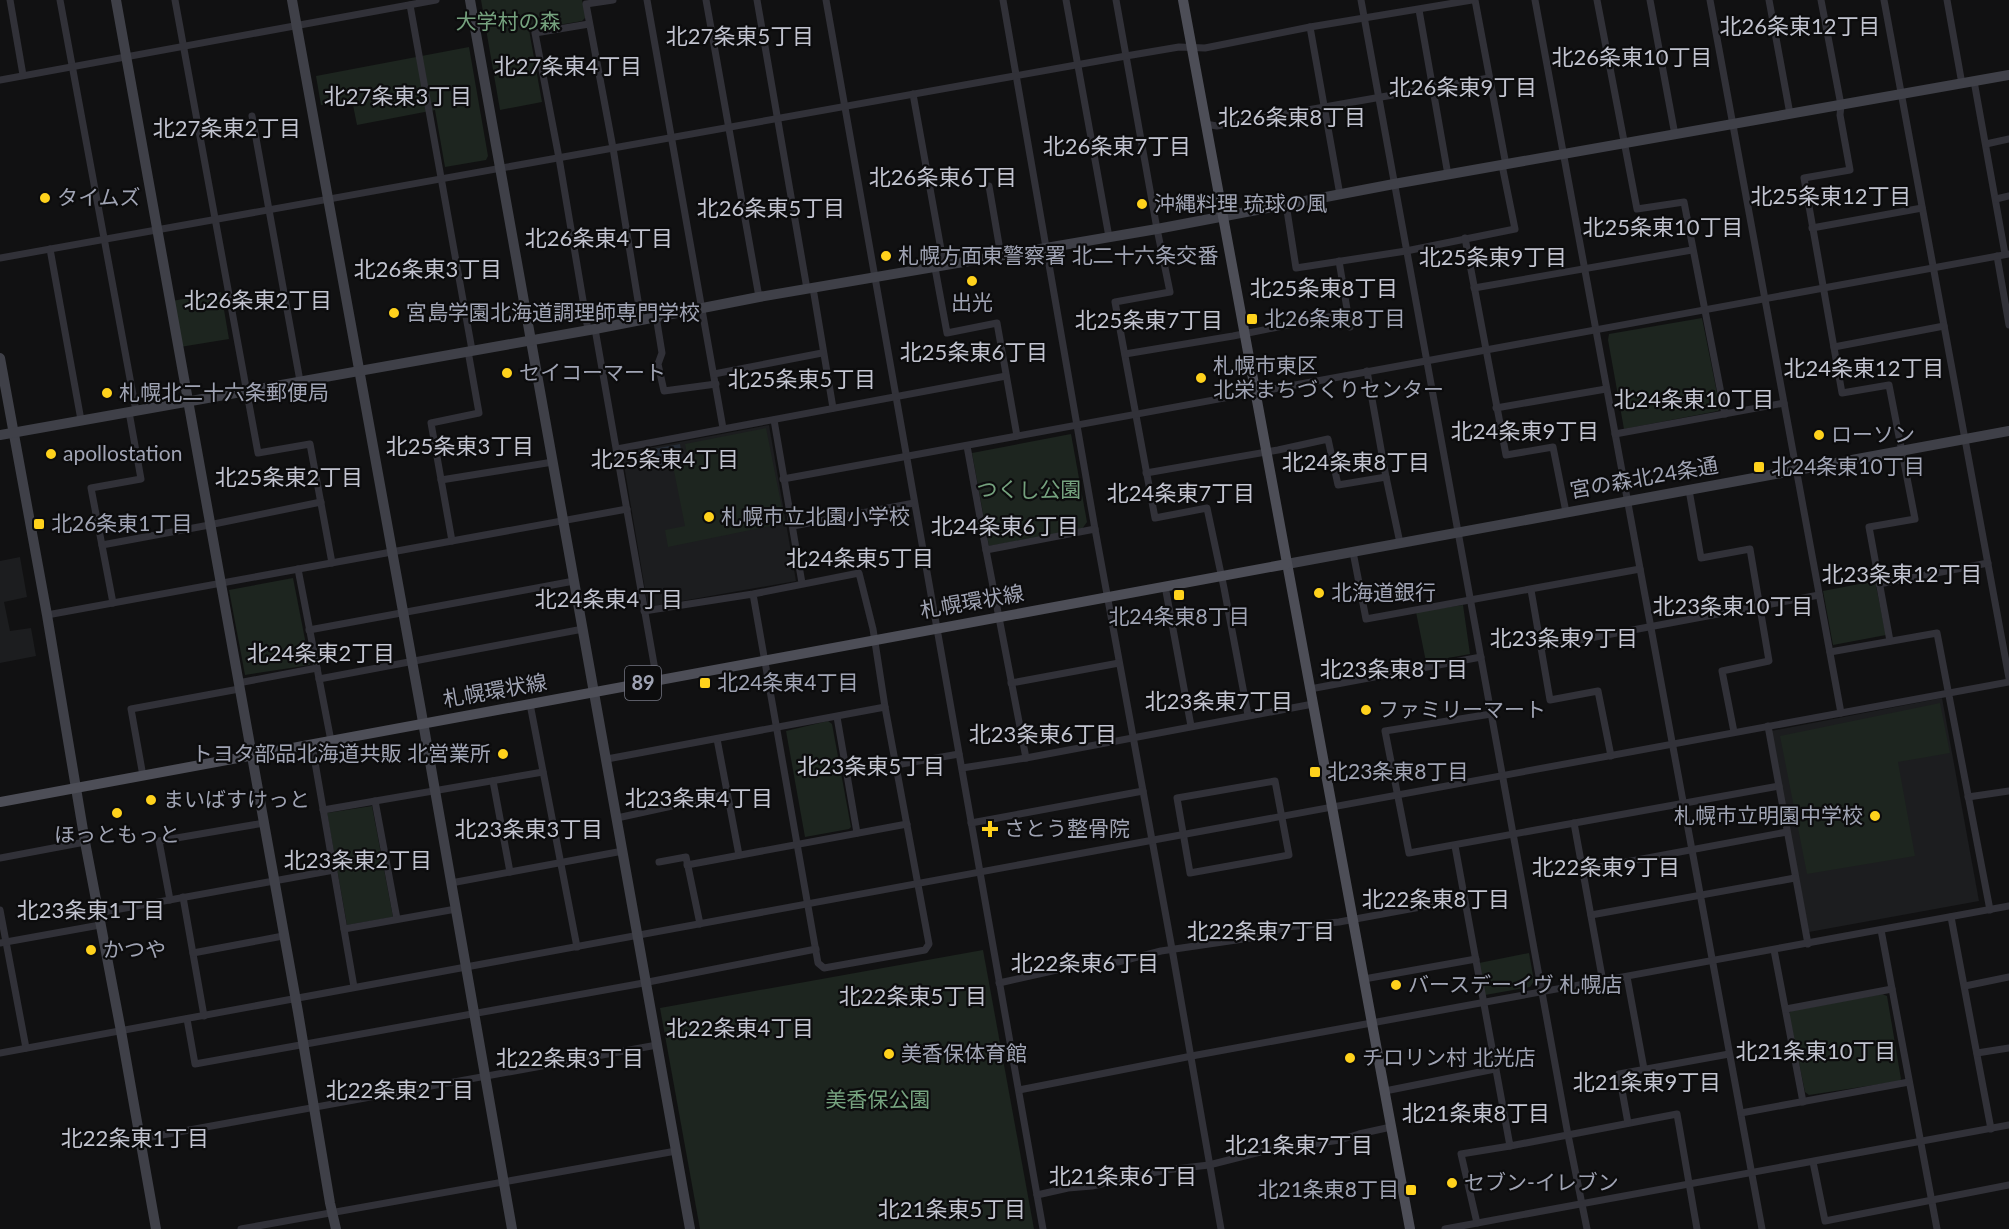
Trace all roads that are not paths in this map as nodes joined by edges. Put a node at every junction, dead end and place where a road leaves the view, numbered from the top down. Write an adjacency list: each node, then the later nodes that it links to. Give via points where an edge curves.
1 (10, 0): 40 (street)
2 (60, 0): 39 (street)
3 (116, 0): 37 (street)
4 (175, 0): 34 (street)
5 (292, 0): 32 (street)
6 (436, 0): 28 (street)
7 (470, 0): 69 (street)
8 (613, 0): 31 (street, via 586,4)
9 (647, 0): 61 (street)
10 (706, 0): 59 (street)
11 (757, 0): 56 (street)
12 (826, 0): 53 (street)
13 (1003, 0): 41 (street)
14 (1066, 0): 38 (street)
15 (1116, 0): 36 (street)
16 (1183, 0): 35 (main road)
17 (1361, 0): 30 (street)
18 (1422, 0): 29 (street)
19 (1473, 0): 29 (street); 43 (street)
20 (1535, 0): 66 (street)
21 (1597, 0): 63 (street)
22 (1650, 0): 60 (street)
23 (1710, 0): 58 (street)
24 (1769, 0): 54 (street)
25 (1821, 0): 51 (street)
26 (1884, 0): 49 (street)
27 (1947, 0): 46 (street)
28 (410, 5): 32 (street); 71 (street)
29 (1421, 9): 30 (street); 47 (street)
30 (1365, 19): 33 (street); 50 (street)
31 (589, 24): 65 (street); 67 (street, via 535,33)
32 (296, 26): 34 (street); 76 (street)
33 (1310, 27): 35 (street, via 1205,48); 52 (street)
34 (183, 46): 37 (street); 82 (street)
35 (1192, 47): 36 (street); 57 (main road)
36 (1126, 56): 38 (street); 84 (street)
37 (126, 58): 39 (street); 85 (street)
38 (1078, 64): 41 (street); 86 (street)
39 (72, 66): 40 (street); 88 (street)
40 (23, 75): 44 (street)
41 (1016, 75): 48 (street); 89 (street)
42 (2009, 75): 45 (street)
43 (1489, 78): 47 (street); 68 (street)
44 (0, 80)
45 (1974, 81): 46 (street); 64 (street)
46 (1962, 84): 49 (street)
47 (1434, 88): 50 (street); 70 (street)
48 (913, 94): 53 (street); 98 (street)
49 (1901, 94): 51 (street); 79 (street)
50 (1378, 97): 52 (street); 72 (street)
51 (1841, 105): 54 (street); 83 (street, via 1850,170 1804,178)
52 (1325, 106): 57 (street, via 1217,126); 74 (street)
53 (844, 107): 56 (street); 101 (street)
54 (1790, 114): 58 (street)
55 (252, 116): 80 (street)
56 (778, 119): 59 (street); 104 (street)
57 (1205, 124): 81 (main road)
58 (1732, 125): 60 (street); 106 (street)
59 (730, 127): 61 (street); 105 (street)
60 (1675, 135): 63 (street)
61 (671, 138): 65 (street); 107 (street)
62 (2009, 140): 64 (street)
63 (1624, 144): 66 (street); 91 (street, via 1637,209 1684,202)
64 (1986, 144): 77 (street)
65 (613, 148): 67 (street); 112 (street)
66 (1563, 154): 68 (street); 100 (street)
67 (559, 158): 69 (street); 116 (street)
68 (1504, 165): 70 (street); 87 (street, via 1515,229)
69 (501, 168): 71 (street); 119 (street)
70 (1448, 175): 72 (street)
71 (442, 179): 76 (street); 121 (street)
72 (1394, 184): 74 (street); 92 (street)
73 (989, 186): 94 (street)
74 (1340, 195): 78 (street)
75 (2009, 196): 77 (street)
76 (329, 199): 80 (street); 127 (street)
77 (1996, 199): 93 (street)
78 (1286, 204): 81 (street); 97 (street, via 1296,268)
79 (1922, 208): 83 (street); 99 (street)
80 (270, 210): 82 (street); 131 (street)
81 (1222, 216): 84 (street); 118 (main road)
82 (215, 220): 85 (street); 134 (street)
83 (1812, 228): 103 (street)
84 (1157, 229): 86 (street); 124 (street, via 1170,292 1115,302)
85 (157, 231): 88 (street); 137 (street)
86 (1109, 237): 89 (street)
87 (1466, 238): 92 (street); 102 (street)
88 (104, 240): 90 (street); 141 (street)
89 (1046, 248): 94 (street); 146 (street)
90 (50, 249): 96 (street); 144 (street)
91 (1692, 250): 100 (street); 108 (street)
92 (1406, 251): 97 (street); 126 (street)
93 (2007, 254): 95 (street)
94 (1001, 256): 98 (street)
95 (1997, 256): 99 (street); 109 (street)
96 (0, 258)
97 (1339, 261): 110 (street)
98 (940, 267): 101 (street); 130 (street, via 947,333 997,323)
99 (1933, 268): 103 (street); 114 (street)
100 (1585, 269): 102 (street); 117 (street)
101 (874, 277): 104 (street); 136 (street)
102 (1474, 288): 122 (street)
103 (1824, 288): 106 (street); 120 (street)
104 (810, 289): 105 (street); 123 (street)
105 (759, 297): 107 (street)
106 (1765, 298): 108 (street); 138 (street)
107 (702, 308): 111 (street); 129 (street)
108 (1704, 310): 117 (street); 143 (street)
109 (2008, 311): 113 (street)
110 (1348, 313): 115 (street); 118 (street)
111 (656, 316): 112 (street); 132 (street, via 662,353 658,364 664,391)
112 (641, 319): 116 (street)
113 (2009, 325)
114 (1944, 326): 120 (street); 153 (street)
115 (1350, 327)
116 (592, 329): 119 (street); 155 (street)
117 (1596, 330): 122 (street); 133 (street)
118 (1244, 332): 124 (street); 135 (main road)
119 (530, 339): 121 (street); 159 (street)
120 (1834, 347): 156 (street, via 1842,393 1890,385)
121 (470, 350): 127 (street); 164 (street, via 479,413 430,423)
122 (1487, 350): 126 (street); 140 (street)
123 (822, 353): 129 (street); 139 (street)
124 (1125, 354): 142 (street)
125 (0, 358): 149 (street)
126 (1427, 361): 128 (street); 175 (street)
127 (359, 370): 131 (street); 181 (street)
128 (1368, 371): 135 (street); 162 (street)
129 (714, 374): 132 (street)
130 (1006, 376): 136 (street); 152 (street)
131 (300, 381): 134 (street)
132 (716, 384): 147 (street)
133 (1606, 389): 140 (street); 150 (street)
134 (246, 391): 137 (street); 167 (street, via 258,453 310,444)
135 (1255, 392): 142 (street); 157 (main road)
136 (895, 398): 139 (street); 158 (street)
137 (188, 401): 141 (street); 172 (street)
138 (1784, 403): 143 (street); 160 (street)
139 (833, 408): 145 (street)
140 (1496, 408): 170 (street, via 1506,455 1553,447)
141 (132, 411): 144 (street); 178 (street, via 141,479 91,488)
142 (1136, 414): 146 (street); 161 (street)
143 (1725, 414): 150 (street)
144 (81, 420): 149 (street)
145 (774, 420): 147 (street); 163 (street)
146 (1077, 426): 152 (street); 174 (street)
147 (723, 428): 155 (street)
148 (2009, 431): 153 (street, 宮の森北24条通)
149 (15, 433): 151 (street); 202 (street)
150 (1615, 434): 166 (street)
151 (0, 435)
152 (1017, 436): 154 (street)
153 (1965, 439): 156 (street, 宮の森北24条通); 183 (street)
154 (968, 446): 158 (street); 179 (street)
155 (617, 449): 169 (street)
156 (1903, 450): 160 (street, 宮の森北24条通); 191 (street, via 1915,519 1869,527)
157 (1266, 452): 161 (street); 162 (street, via 1328,439 1338,485); 184 (main road)
158 (906, 457): 163 (street); 168 (street)
159 (553, 462): 164 (street); 171 (street)
160 (1796, 470): 165 (street, 宮の森北24条通); 195 (street)
161 (1146, 473): 187 (street, via 1155,518 1207,508)
162 (1386, 477): 177 (street)
163 (783, 479): 173 (street)
164 (441, 480): 176 (street)
165 (1689, 490): 166 (street, 宮の森北24条通); 199 (street, via 1701,558 1750,549)
166 (1628, 501): 170 (street, 宮の森北24条通); 185 (street)
167 (321, 502): 172 (street); 182 (street)
168 (914, 503): 173 (street); 205 (street)
169 (627, 509): 171 (street); 200 (street)
170 (1566, 512): 175 (street, 宮の森北24条通)
171 (563, 521): 176 (street); 188 (street)
172 (209, 524): 178 (street); 190 (street)
173 (793, 526): 189 (street)
174 (1095, 530): 179 (street); 196 (street)
175 (1458, 533): 177 (street, 宮の森北24条通); 197 (street)
176 (452, 542): 181 (street)
177 (1400, 543): 180 (street, 宮の森北24条通)
178 (102, 545): 198 (street)
179 (986, 550): 203 (street)
180 (1353, 552): 184 (street, 宮の森北24条通); 197 (street, via 1365,619)
181 (392, 553): 182 (street); 201 (street)
182 (332, 563): 186 (street)
183 (1988, 563): 191 (street); 218 (street)
184 (1287, 564): 187 (main road, 札幌環状線 / 89); 222 (main road)
185 (1640, 569): 193 (street); 204 (street)
186 (298, 570): 190 (street); 207 (street)
187 (1221, 576): 192 (main road, 札幌環状線 / 89); 230 (street)
188 (574, 581): 201 (street); 206 (street)
189 (802, 583): 194 (street); 208 (street, via 859,573)
190 (220, 584): 198 (street); 221 (street)
191 (1880, 584): 209 (street)
192 (1165, 586): 196 (main road, 札幌環状線 / 89); 233 (street)
193 (1531, 590): 197 (street); 210 (street)
194 (753, 594): 200 (street); 213 (street)
195 (1819, 595): 199 (street); 211 (street)
196 (1108, 597): 203 (main road, 札幌環状線 / 89); 215 (street)
197 (1471, 600): 212 (street)
198 (113, 603): 202 (street)
199 (1759, 606): 204 (street); 236 (street, via 1769,661 1722,671)
200 (644, 611): 219 (street)
201 (403, 612): 207 (street); 214 (street)
202 (47, 615): 254 (street)
203 (999, 617): 205 (main road, 札幌環状線 / 89); 220 (street)
204 (1651, 626): 210 (street); 240 (street)
205 (937, 628): 208 (main road, 札幌環状線 / 89); 242 (street)
206 (583, 629): 214 (street); 223 (street)
207 (309, 630): 216 (street)
208 (875, 640): 213 (main road, 札幌環状線 / 89); 227 (street)
209 (1890, 641): 211 (street); 224 (street, via 1937,633)
210 (1542, 647): 244 (street, via 1550,700 1598,691)
211 (1830, 652): 228 (street)
212 (1481, 657): 222 (street); 229 (street)
213 (765, 660): 219 (main road, 札幌環状線 / 89); 235 (street)
214 (411, 661): 217 (street); 232 (street)
215 (1119, 663): 220 (street); 237 (street)
216 (317, 668): 217 (street); 221 (street)
217 (319, 679): 239 (street)
218 (2009, 680): 224 (street)
219 (657, 681): 223 (main road, 札幌環状線 / 89)
220 (1011, 682): 245 (street)
221 (239, 686): 243 (street); 251 (street, via 131,709)
222 (1310, 689): 226 (main road)
223 (595, 692): 225 (main road, 札幌環状線 / 89); 246 (street)
224 (1949, 693): 228 (street); 260 (street)
225 (530, 704): 232 (main road, 札幌環状線 / 89); 249 (street)
226 (1313, 704): 230 (street); 264 (main road)
227 (885, 707): 231 (street); 247 (street)
228 (1841, 713): 234 (street)
229 (1491, 714): 250 (street); 259 (street, via 1385,731)
230 (1248, 715): 233 (street)
231 (837, 717): 235 (street); 273 (street)
232 (423, 724): 239 (main road, 札幌環状線 / 89); 255 (street)
233 (1191, 726): 237 (street)
234 (1768, 726): 236 (street); 253 (street)
235 (778, 728): 238 (street); 278 (street)
236 (1734, 732): 240 (street)
237 (1133, 736): 245 (street); 256 (street)
238 (717, 739): 246 (street); 258 (street)
239 (331, 741): 241 (main road, 札幌環状線 / 89)
240 (1672, 743): 244 (street); 263 (street)
241 (312, 745): 243 (main road, 札幌環状線 / 89); 265 (street)
242 (959, 754): 247 (street); 248 (street)
243 (252, 756): 251 (main road, 札幌環状線 / 89); 268 (street)
244 (1611, 756): 250 (street)
245 (1026, 758): 248 (street)
246 (607, 759): 267 (street)
247 (896, 765): 271 (street)
248 (962, 768): 269 (street)
249 (543, 772): 252 (street); 285 (street)
250 (1502, 775): 259 (street); 275 (street)
251 (143, 776): 254 (main road, 札幌環状線 / 89)
252 (493, 781): 255 (street); 289 (street)
253 (1779, 786): 263 (street); 272 (street)
254 (76, 788): 262 (main road, 札幌環状線 / 89); 277 (street)
255 (435, 791): 261 (street); 293 (street)
256 (1143, 791): 269 (street); 276 (street)
257 (2009, 791): 260 (street)
258 (727, 794): 267 (street); 282 (street)
259 (1397, 794): 264 (street); 279 (street, via 1409,853)
260 (1968, 797): 303 (street)
261 (375, 801): 265 (street); 308 (street)
262 (0, 802)
263 (1683, 804): 270 (street); 280 (street)
264 (1332, 806): 266 (street); 307 (main road)
265 (323, 810): 287 (street)
266 (1281, 816): 274 (street); 274 (street, via 1275,781 1177,798); 274 (street, via 1289,855 1190,873)
267 (617, 818): 281 (street)
268 (264, 823): 292 (street); 298 (street, via 159,842)
269 (971, 823): 290 (street)
270 (1574, 823): 275 (street); 288 (street)
271 (907, 824): 273 (street); 294 (street)
272 (1787, 832): 280 (street); 291 (street)
273 (857, 833): 278 (street)
274 (1183, 834): 276 (street)
275 (1515, 835): 279 (street); 334 (street)
276 (1151, 840): 290 (street); 319 (street)
277 (85, 842): 283 (street); 304 (street)
278 (798, 844): 282 (street); 299 (street)
279 (1455, 846): 297 (street)
280 (1692, 850): 288 (street); 295 (street)
281 (623, 851): 285 (street); 314 (street)
282 (739, 855): 286 (street)
283 (0, 858)
284 (660, 862): 286 (street, via 686,857)
285 (560, 863): 289 (street); 317 (street)
286 (687, 865): 309 (street)
287 (334, 870): 292 (street); 311 (street)
288 (1582, 870): 305 (street)
289 (510, 872): 293 (street)
290 (980, 872): 294 (street); 330 (street)
291 (1796, 878): 295 (street); 316 (street)
292 (273, 881): 296 (street); 313 (street)
293 (451, 883): 301 (street)
294 (917, 883): 299 (street); 318 (street, via 929,944 925,950 824,968 818,963)
295 (1700, 895): 305 (street); 323 (street)
296 (183, 897): 298 (street); 321 (street)
297 (1464, 899): 307 (street); 322 (street)
298 (170, 900): 304 (street)
299 (809, 904): 309 (street); 318 (street)
300 (2009, 906): 303 (street)
301 (456, 909): 308 (street); 324 (street)
302 (0, 910): 315 (street)
303 (1990, 910): 306 (street)
304 (98, 913): 310 (street)
305 (1591, 915): 329 (street)
306 (1951, 917): 312 (street); 331 (street)
307 (1352, 918): 319 (street); 327 (main road)
308 (398, 919): 311 (street)
309 (700, 924): 314 (street)
310 (100, 925): 315 (street); 342 (street)
311 (344, 929): 332 (street)
312 (1881, 930): 316 (street); 333 (street)
313 (283, 936): 321 (street); 335 (street)
314 (638, 936): 317 (street); 328 (street)
315 (3, 943): 345 (street)
316 (1808, 944): 320 (street)
317 (577, 947): 324 (street)
318 (816, 949): 328 (street)
319 (1172, 949): 330 (street); 350 (street)
320 (1774, 950): 323 (street); 337 (street)
321 (193, 953): 339 (street)
322 (1476, 959): 327 (street); 336 (street)
323 (1712, 961): 325 (street); 349 (street)
324 (466, 967): 332 (street); 338 (street)
325 (1627, 977): 329 (street); 352 (street)
326 (2009, 977): 331 (street)
327 (1364, 979): 341 (main road)
328 (646, 982): 338 (street); 344 (street)
329 (1602, 982): 334 (street)
330 (999, 983): 355 (street)
331 (1965, 986): 348 (street)
332 (354, 987): 335 (street)
333 (1892, 989): 337 (street); 354 (street)
334 (1544, 992): 336 (street); 364 (street)
335 (295, 999): 339 (street); 343 (street)
336 (1484, 1003): 341 (street); 351 (street)
337 (1786, 1010): 357 (street)
338 (474, 1014): 343 (street); 353 (street)
339 (204, 1016): 340 (street)
340 (187, 1019): 342 (street); 343 (street, via 195,1064)
341 (1372, 1024): 350 (street); 356 (main road)
342 (121, 1031): 345 (street); 365 (street)
343 (303, 1044): 358 (street)
344 (657, 1045): 353 (street); 368 (street)
345 (26, 1048): 347 (street)
346 (2009, 1048): 348 (street)
347 (0, 1053)
348 (1977, 1053): 363 (street)
349 (1729, 1054): 352 (street); 359 (street)
350 (1190, 1057): 355 (street); 370 (street)
351 (1495, 1069): 356 (street); 367 (street)
352 (1644, 1070): 360 (street, via 1619,1074)
353 (485, 1076): 358 (street); 372 (street)
354 (1909, 1082): 357 (street); 366 (street)
355 (1018, 1090): 375 (street)
356 (1385, 1091): 362 (main road)
357 (1803, 1102): 359 (street)
358 (315, 1107): 365 (street); 378 (street)
359 (1741, 1113): 371 (street)
360 (1628, 1123): 364 (street); 373 (street, via 1677,1114)
361 (2009, 1125): 363 (street)
362 (1391, 1127): 370 (street); 387 (main road)
363 (1991, 1129): 366 (street)
364 (1568, 1135): 367 (street); 377 (street)
365 (140, 1139): 380 (street)
366 (1921, 1142): 369 (street); 376 (street)
367 (1510, 1146): 379 (street, via 1461,1154)
368 (676, 1150): 372 (street); 384 (street)
369 (1813, 1162): 371 (street); 376 (street, via 1825,1221)
370 (1209, 1165): 375 (street); 386 (street)
371 (1752, 1173): 373 (street); 391 (street)
372 (504, 1182): 378 (street); 383 (street)
373 (1690, 1184): 377 (street); 390 (street)
374 (2009, 1185): 376 (street)
375 (1037, 1195): 385 (street)
376 (1931, 1200): 392 (street)
377 (1582, 1204): 379 (street); 389 (street)
378 (333, 1213): 381 (street); 382 (street)
379 (1477, 1223): 388 (street)
380 (156, 1229)
381 (241, 1229)
382 (336, 1229)
383 (512, 1229)
384 (690, 1229)
385 (1043, 1229)
386 (1221, 1229)
387 (1410, 1229)
388 (1444, 1229)
389 (1587, 1229)
390 (1697, 1229)
391 (1762, 1229)
392 (1937, 1229)

